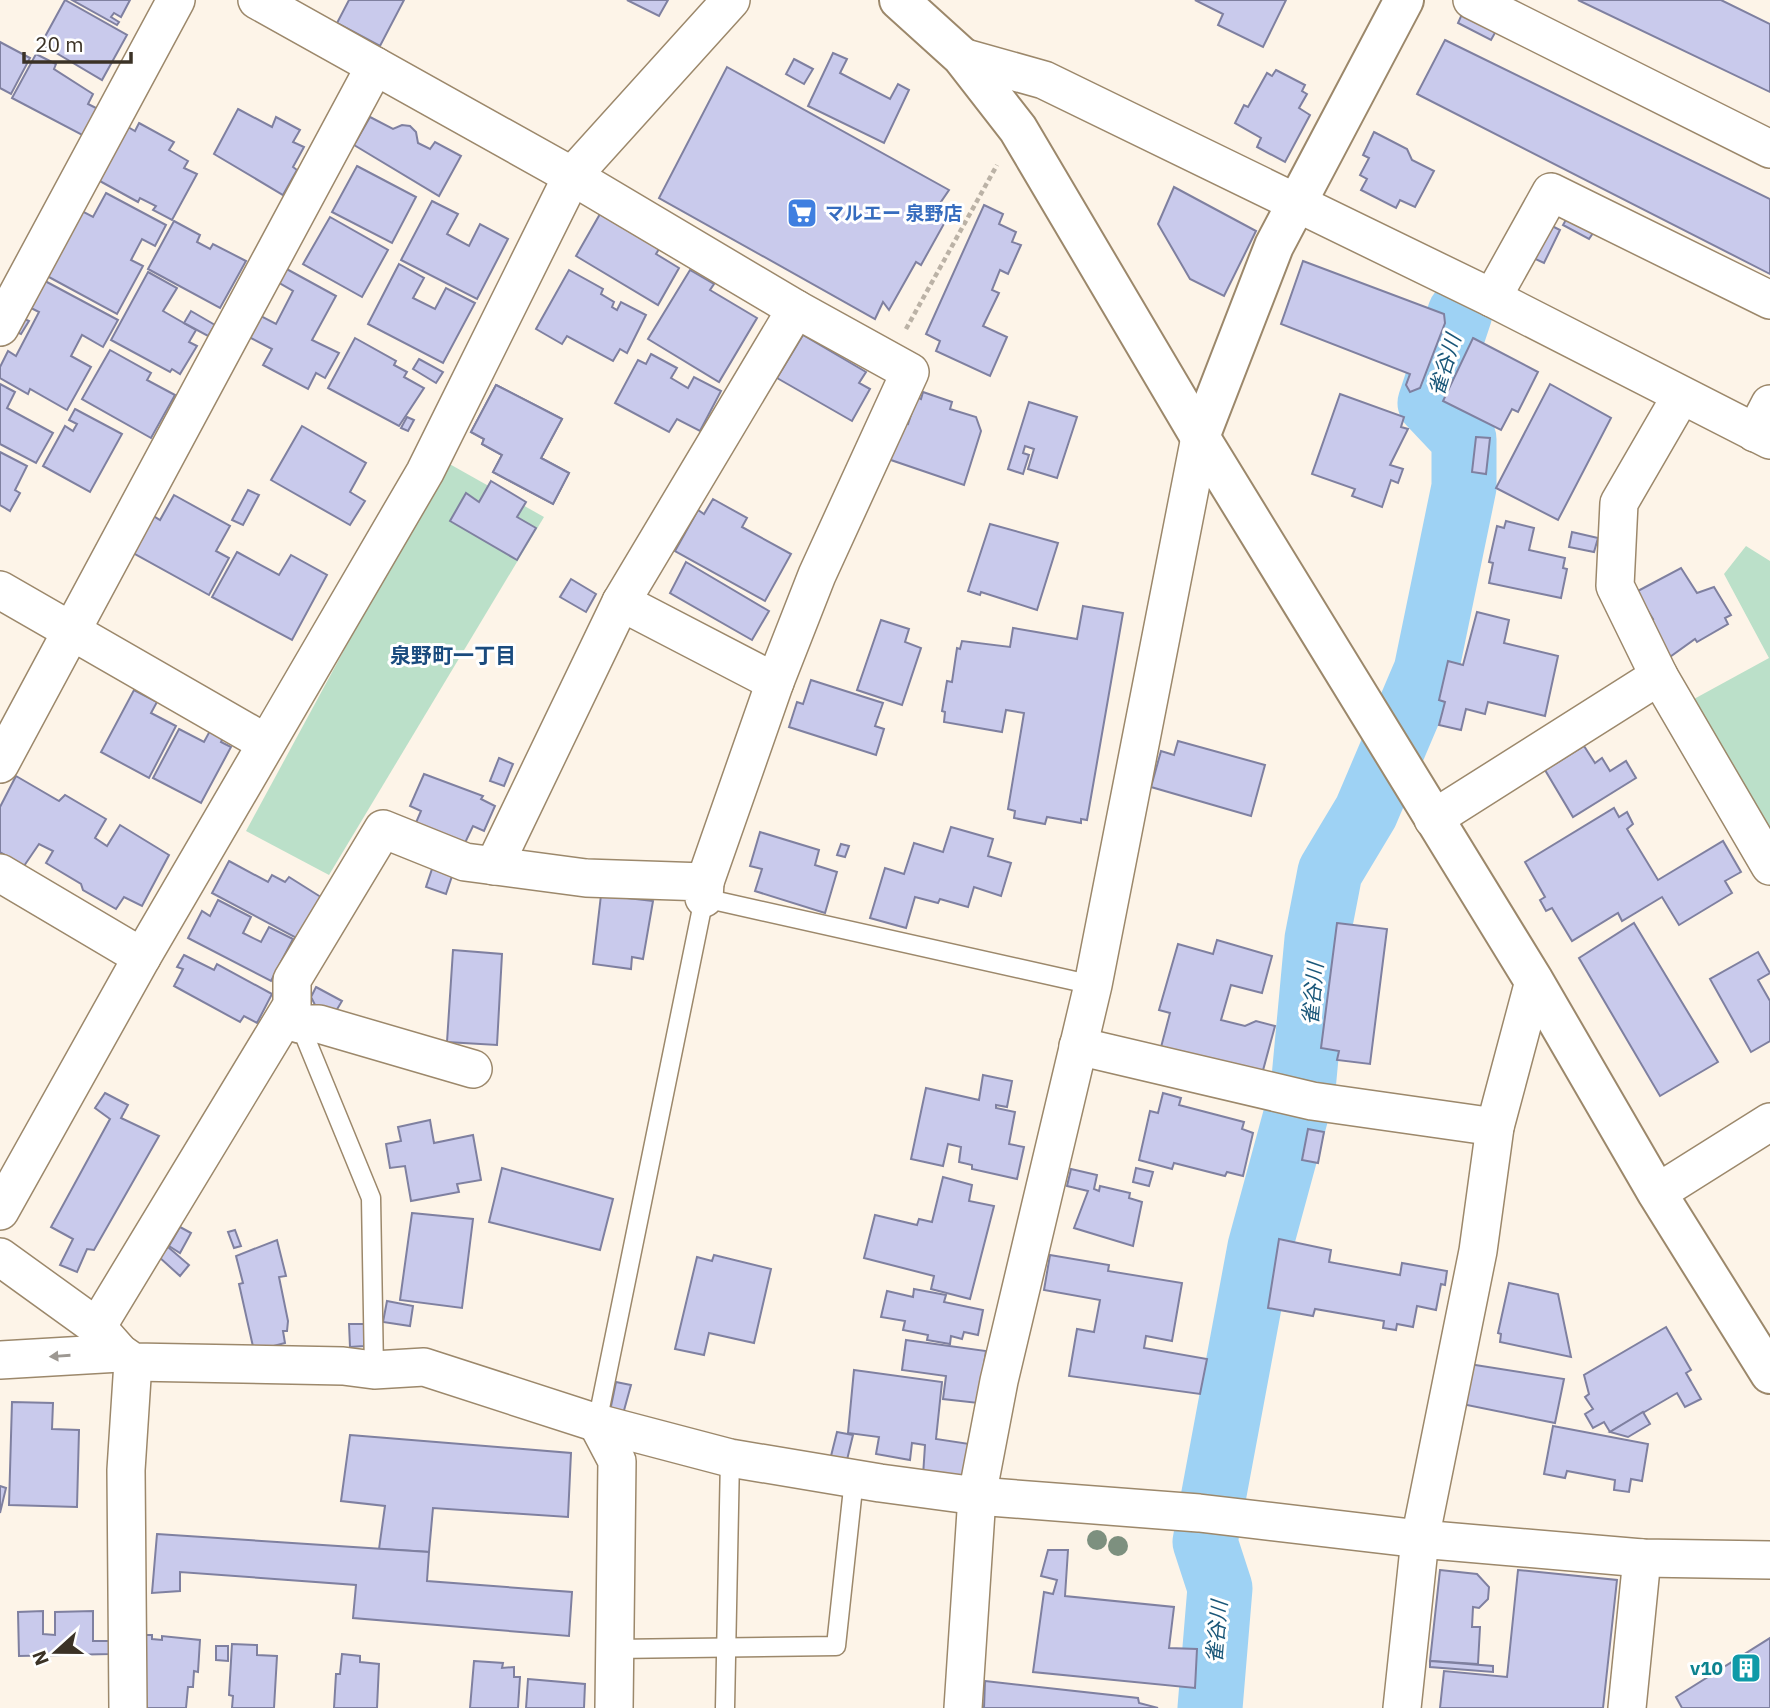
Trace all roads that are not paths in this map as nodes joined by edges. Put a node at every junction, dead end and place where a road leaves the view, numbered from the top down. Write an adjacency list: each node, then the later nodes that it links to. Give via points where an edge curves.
1 (176, 0): 15 (street)
2 (257, 0): 8 (street)
3 (731, 0): 10 (street)
4 (899, 0): 7 (street)
5 (1404, 0): 11 (street)
6 (1472, 0): 9 (street)
7 (962, 57): 11 (street, via 1044,80); 18 (street, via 1018,129)
8 (375, 66): 10 (street); 21 (street)
9 (1770, 149)
10 (572, 176): 14 (street); 24 (street, via 425,472)
11 (1296, 203): 12 (street); 18 (street, via 1274,246)
12 (1492, 298): 13 (street, via 1551,192); 16 (street)
13 (1770, 300)
14 (796, 309): 20 (street); 23 (street, via 910,372 817,575)
15 (0, 327)
16 (1681, 396): 17 (street); 22 (street, via 1619,503 1615,586)
17 (1765, 426)
18 (1200, 438): 26 (street); 33 (street)
19 (0, 590): 21 (street)
20 (621, 601): 23 (street); 28 (street)
21 (71, 631): 24 (street); 25 (street)
22 (1659, 676): 26 (street); 27 (street)
23 (775, 682): 30 (street)
24 (266, 743): 31 (street)
25 (0, 764)
26 (1433, 819): 32 (street)
27 (1769, 864)
28 (494, 866): 30 (street); 34 (street, via 466,862 383,829 292,980)
29 (0, 873): 31 (street)
30 (705, 890): 33 (lane); 46 (lane)
31 (142, 957): 40 (street)
32 (1534, 981): 38 (street); 39 (street)
33 (1093, 985): 35 (street)
34 (295, 1014): 36 (street); 42 (street); 44 (lane, via 372,1198)
35 (1078, 1046): 38 (street, via 1298,1098); 49 (street, via 999,1381)
36 (473, 1069)
37 (1770, 1122): 39 (street)
38 (1495, 1127): 50 (street, via 1478,1251)
39 (1657, 1194): 45 (street)
40 (0, 1211)
41 (0, 1257): 42 (street)
42 (117, 1347): 43 (street, one-way to 43); 44 (street); 56 (street, via 126,1470)
43 (0, 1360)
44 (374, 1370): 46 (street, via 424,1367)
45 (1770, 1374)
46 (597, 1423): 47 (street); 54 (street, via 617,1461)
47 (730, 1458): 48 (street); 53 (lane)
48 (855, 1479): 49 (street); 53 (lane, via 836,1646)
49 (977, 1496): 50 (street, via 1215,1515); 59 (street)
50 (1420, 1539): 51 (street); 60 (street)
51 (1642, 1558): 52 (street); 55 (street)
52 (1770, 1560)
53 (726, 1648): 54 (lane); 58 (lane)
54 (615, 1649): 57 (street)
55 (1628, 1690): 61 (street)
56 (128, 1708)
57 (614, 1708)
58 (725, 1708)
59 (962, 1708)
60 (1402, 1708)
61 (1652, 1708)

